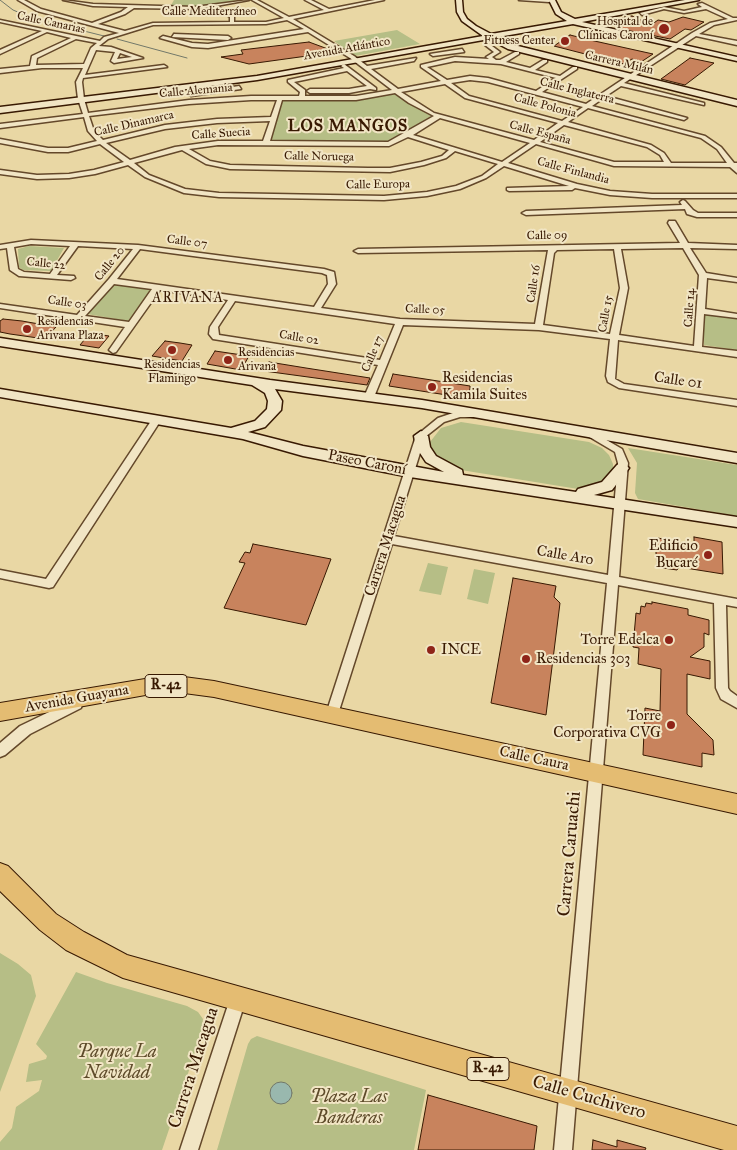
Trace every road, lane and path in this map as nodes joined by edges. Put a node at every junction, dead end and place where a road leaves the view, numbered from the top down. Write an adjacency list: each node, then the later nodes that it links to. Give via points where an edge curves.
1 (20, 0): 26 (street, via 39,10)
2 (64, 0): 14 (street, via 93,6)
3 (172, 0): 15 (street)
4 (247, 0): 16 (street)
5 (254, 0): 22 (street, Calle España)
6 (316, 0): 12 (street)
7 (382, 0): 19 (street, Calle Mediterráneo)
8 (459, 0): 34 (street, Carrera Milán, via 464,20)
9 (521, 0): 10 (street)
10 (551, 0): 25 (street, via 558,13)
11 (679, 0): 25 (street, Avenida Atlántico)
12 (308, 1): 19 (street)
13 (698, 1): 17 (street); 25 (street, Avenida Atlántico)
14 (132, 7): 15 (street); 26 (street)
15 (167, 7): 16 (street)
16 (214, 7): 27 (street, via 232,16)
17 (707, 8): 18 (street); 21 (street)
18 (696, 10): 20 (street, via 681,12 664,8); 21 (street)
19 (330, 11): 22 (street, Calle Mediterráneo)
20 (642, 14)
21 (720, 15): 23 (street)
22 (290, 19): 27 (street, Calle Mediterráneo); 28 (street, Calle España)
23 (735, 20): 31 (street, Calle Europa, via 712,24)
24 (0, 21): 29 (street, Calle Canarias)
25 (571, 21): 34 (street, Avenida Atlántico); 39 (street)
26 (93, 24): 30 (street)
27 (232, 24): 30 (street, Calle Mediterráneo, via 163,23)
28 (309, 30): 32 (street); 44 (street, Calle España)
29 (44, 32): 33 (street, Calle Canarias); 38 (street)
30 (122, 32): 35 (street, Calle Mediterráneo)
31 (694, 34): 37 (street); 39 (street, Calle Europa)
32 (267, 37): 32 (street, via 170,36 163,38 208,46)
33 (74, 38): 35 (street, Calle Canarias); 53 (street, via 34,58)
34 (487, 38): 44 (street, Avenida Atlántico); 50 (street, via 497,52 489,57); 62 (street, Carrera Milán, via 523,51)
35 (99, 42): 40 (street, Calle Mediterráneo)
36 (7, 43): 38 (street)
37 (737, 43)
38 (14, 45): 42 (street)
39 (675, 46): 47 (street); 62 (street, Calle Europa)
40 (94, 48): 41 (street); 52 (street, Calle Mediterráneo)
41 (118, 51)
42 (0, 52)
43 (517, 53): 51 (street)
44 (354, 59): 55 (street, Calle España); 74 (street, Avenida Atlántico)
45 (414, 59): 55 (street)
46 (470, 59): 49 (street); 49 (street, via 460,49 431,52); 50 (street)
47 (737, 59)
48 (545, 61): 57 (street)
49 (439, 62): 64 (street, Calle Polonia, via 423,66)
50 (494, 62): 51 (street)
51 (501, 62): 57 (street)
52 (86, 66): 53 (street); 60 (street, Calle Mediterráneo)
53 (33, 67): 58 (street)
54 (164, 68): 60 (street)
55 (366, 68): 67 (street, Calle España)
56 (574, 68): 61 (street)
57 (531, 70): 61 (street)
58 (0, 71)
59 (319, 75): 63 (street); 68 (street, via 290,81); 69 (street, via 346,68 373,88)
60 (80, 77): 74 (street)
61 (561, 78): 70 (street)
62 (630, 78): 65 (street, Calle Europa); 78 (street, Carrera Milán)
63 (326, 80)
64 (444, 82): 67 (street, Calle Inglaterra); 70 (street, Calle Inglaterra, via 478,78); 87 (street, Calle Polonia, via 467,97)
65 (621, 84): 73 (street, Calle Europa); 80 (street)
66 (332, 85): 69 (street)
67 (396, 90): 77 (street, Calle Alemania, via 356,98); 84 (street, Calle España, via 420,108)
68 (304, 91): 69 (street); 77 (street)
69 (339, 91)
70 (537, 93): 81 (street, Calle Inglaterra)
71 (170, 96): 79 (street)
72 (179, 96): 75 (street, via 238,88)
73 (602, 97): 81 (street, Calle Europa); 85 (street)
74 (81, 98): 82 (street, Avenida Atlántico); 83 (street, Calle Europa)
75 (240, 98): 76 (street, Calle Alemania); 83 (street, Calle Alemania)
76 (280, 98): 77 (street, Calle Alemania); 86 (street)
77 (302, 98)
78 (737, 103)
79 (107, 104)
80 (702, 104)
81 (589, 106): 87 (street, Calle Europa); 99 (street, Calle Inglaterra, via 703,137 719,148)
82 (0, 108)
83 (87, 115): 88 (street, Calle Alemania); 91 (street, Calle Europa, via 91,131)
84 (439, 116): 89 (street, Calle Suecia); 93 (street, Calle España)
85 (684, 118)
86 (274, 119): 91 (street, Calle Dinamarca, via 186,124); 92 (street)
87 (565, 123): 93 (street, Calle Europa); 98 (street, Calle Polonia, via 657,150)
88 (0, 126)
89 (408, 136): 92 (street, Calle Suecia, via 380,144); 95 (street, Calle Finlandia)
90 (0, 141): 91 (street, Calle Dinamarca, via 58,150)
91 (101, 142): 96 (street, Calle Europa)
92 (266, 143): 94 (street, Calle Suecia, via 218,143)
93 (536, 143): 97 (street, Calle Europa); 98 (street, Calle España, via 614,164)
94 (183, 148): 95 (street, Calle Noruega, via 208,163 230,167 368,170 422,164); 96 (street, Calle Suecia)
95 (454, 149): 97 (street, Calle Finlandia)
96 (128, 162): 97 (street, Calle Europa, via 158,182 199,193 384,198 458,188); 100 (street, Calle Suecia, via 69,176)
97 (504, 164): 101 (street, Calle Finlandia)
98 (669, 165): 99 (street, Calle España)
99 (736, 167)
100 (0, 172)
101 (584, 188): 102 (street); 103 (street, Calle Finlandia, via 628,195)
102 (508, 189)
103 (680, 196): 104 (street, Calle Finlandia); 105 (street)
104 (737, 196)
105 (687, 207): 106 (street); 107 (street, via 697,215)
106 (526, 213)
107 (737, 216)
108 (672, 223): 111 (street, Calle 14)
109 (10, 245): 110 (street, Calle 07, via 31,242); 113 (street, Calle 07); 118 (street, Calle 22, via 14,270 22,274)
110 (75, 245): 114 (street, Calle 07); 118 (street)
111 (684, 245): 112 (street, Calle 09); 115 (street, Calle 09); 119 (street, Calle 14)
112 (617, 246): 116 (street, Calle 09); 133 (street, Calle 15, via 624,288)
113 (0, 247)
114 (138, 247): 122 (street, Calle 20); 126 (street, Calle 07, via 324,271 330,274 332,284)
115 (737, 247)
116 (555, 248): 117 (street, Calle 09); 132 (street, Calle 16, via 550,252)
117 (358, 251)
118 (52, 276): 120 (street, Calle 22)
119 (703, 276): 121 (street); 127 (street, Calle 14)
120 (71, 278)
121 (737, 280)
122 (112, 281): 123 (street, Calle 05); 129 (street, Calle 20)
123 (158, 287): 124 (street, Calle 05); 131 (street)
124 (233, 298): 126 (street, Calle 05); 138 (street, Calle 02, via 214,327 213,334 221,339)
125 (0, 306): 129 (street, Calle 03)
126 (317, 309): 130 (street, Calle 05)
127 (702, 311): 128 (street); 135 (street, Calle 14)
128 (737, 316)
129 (80, 317): 131 (street, Calle 03)
130 (400, 322): 132 (street, Calle 05); 138 (street, Calle 17)
131 (130, 324): 136 (street)
132 (539, 327): 133 (street, Calle 05)
133 (614, 337): 135 (street, Calle 05); 140 (street, Calle 15, via 610,376)
134 (0, 342): 139 (street)
135 (698, 348): 137 (street, Calle 05)
136 (113, 350)
137 (737, 354)
138 (383, 364): 142 (street, Calle 17)
139 (253, 382): 142 (street); 146 (street, via 270,391 275,401 274,410 254,427)
140 (616, 383): 143 (street, Calle 01)
141 (0, 393): 145 (street, Paseo Caroní)
142 (369, 397): 144 (street)
143 (737, 403)
144 (475, 414): 147 (street); 148 (street, via 449,417)
145 (156, 420): 146 (street, Paseo Caroní); 157 (street, via 49,584)
146 (221, 431): 151 (street, Paseo Caroní)
147 (585, 432): 149 (street); 150 (street, Carrera Caruachi, via 605,440 619,451)
148 (421, 436): 151 (street, Carrera Macagua); 152 (street, via 423,447 431,459 450,471)
149 (737, 458)
150 (622, 468): 153 (street, via 607,486); 154 (street, Carrera Caruachi)
151 (410, 472): 152 (street, Paseo Caroní); 156 (street, Carrera Macagua)
152 (480, 482): 153 (street, Paseo Caroní)
153 (560, 495): 154 (street, Paseo Caroní)
154 (619, 502): 155 (street, Paseo Caroní); 158 (street, Carrera Caruachi)
155 (737, 522)
156 (388, 539): 158 (street, Calle Aro); 164 (street, Carrera Macagua)
157 (0, 574)
158 (612, 580): 159 (street, Calle Aro); 166 (street, Carrera Caruachi)
159 (720, 600): 160 (street, Calle Aro); 162 (street, via 723,690)
160 (737, 603)
161 (101, 694): 163 (main road, Avenida Guayana / R-42); 164 (main road, Avenida Guayana / R-42, via 151,686 184,685 233,692); 165 (street, via 43,719)
162 (737, 703)
163 (0, 712)
164 (332, 714): 166 (main road, Calle Caura / R-42)
165 (0, 751)
166 (596, 773): 167 (main road, Calle Caura / R-42); 172 (street, Carrera Caruachi)
167 (737, 804)
168 (0, 860): 170 (street)
169 (0, 874): 170 (main road, R-42)
170 (20, 896): 171 (main road, R-42, via 55,927 107,959)
171 (238, 999): 172 (main road, Calle Cuchivero / R-42); 174 (street, Carrera Macagua)
172 (568, 1092): 173 (main road, Calle Cuchivero / R-42); 175 (street, Carrera Caruachi)
173 (737, 1140)
174 (189, 1150)
175 (563, 1150)

